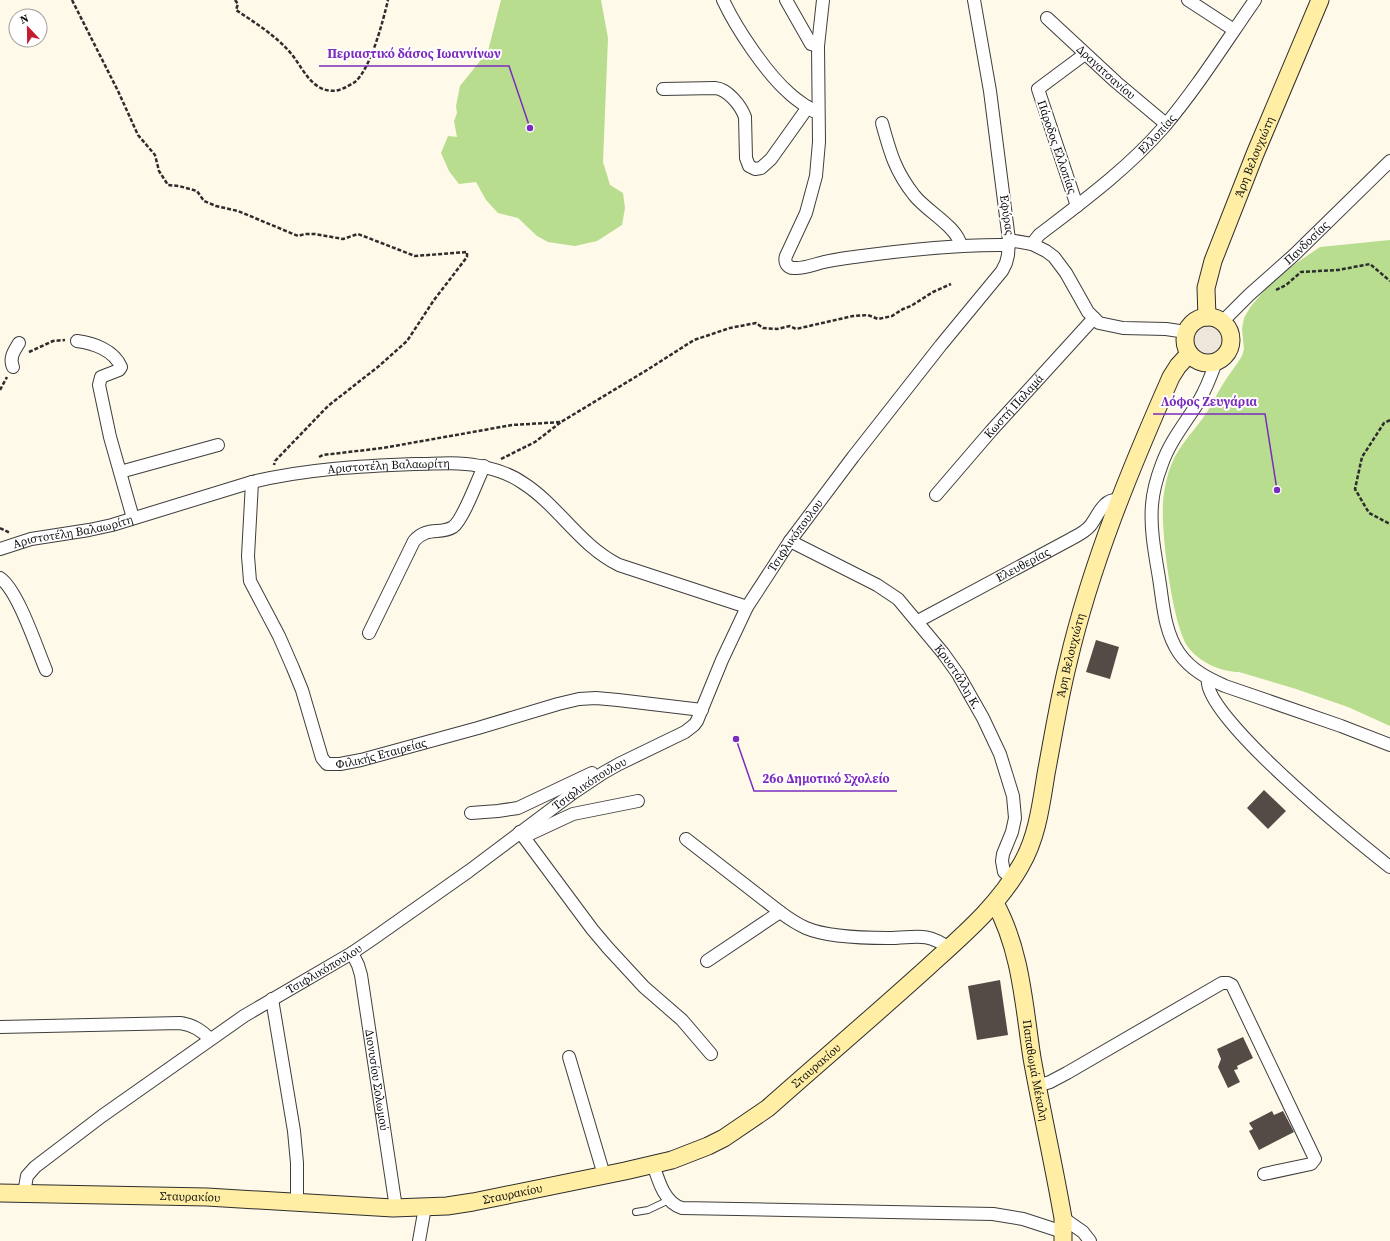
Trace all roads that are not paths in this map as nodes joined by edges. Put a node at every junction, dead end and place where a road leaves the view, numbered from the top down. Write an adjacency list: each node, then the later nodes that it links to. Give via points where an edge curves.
1 (723, 0): 13 (street, via 748,43 768,70 788,92)
2 (786, 0): 10 (street, via 811,44)
3 (822, 0): 10 (street)
4 (974, 0): 19 (street, Εφύρας, via 990,91)
5 (1188, 0): 9 (street)
6 (1255, 0): 9 (street, Ελλοπίας)
7 (1320, 0): 23 (street, Άρη Βελουχιώτη, via 1213,261 1206,288)
8 (1047, 18): 11 (street, Δραγατσανίου)
9 (1234, 30): 16 (street, Ελλοπίας, via 1197,85)
10 (818, 46): 14 (street)
11 (1085, 54): 16 (street, Δραγατσανίου); 18 (street, Πάροδος Ελλοπίας, via 1038,89)
12 (663, 89): 13 (street, via 721,88 727,92 745,117 746,158 749,166 754,169 761,168 771,159)
13 (808, 107): 14 (street)
14 (818, 115): 21 (street, via 818,166 814,189 786,256 787,265 798,268 872,254)
15 (882, 123): 21 (street, via 897,171 923,206 956,235)
16 (1166, 124): 18 (street, Ελλοπίας, via 1128,163)
17 (1390, 161): 23 (street, Πανδοσίας, via 1294,255 1249,295)
18 (1077, 206): 20 (street, Ελλοπίας, via 1039,235)
19 (1009, 242): 20 (street, Εφύρας); 21 (street); 37 (street, Τσιφλικόπουλου, via 1006,263 1002,271 853,457)
20 (1032, 244): 22 (street, Εφύρας, via 1046,251 1060,264)
21 (961, 246)
22 (1094, 318): 24 (street, Εφύρας, via 1099,323 1114,327); 34 (street, Κωστή Παλαμά)
23 (1215, 320): 24 (street, via 1196,320); 28 (street, via 1230,332 1231,344 1226,355)
24 (1186, 332): 27 (street, via 1185,343)
25 (77, 341): 32 (street, via 101,348 116,359 121,367 101,377 99,382)
26 (19, 343): 29 (street, via 12,357)
27 (1189, 354): 28 (street, via 1204,363); 35 (street, Άρη Βελουχιώτη, via 1171,378)
28 (1216, 362): 44 (street, via 1203,395 1164,459 1155,487 1152,514 1156,564 1169,633 1179,653 1197,672)
29 (13, 367)
30 (218, 445): 32 (street)
31 (484, 466): 33 (street, Αριστοτέλη Βαλαωρίτη, via 462,463 362,466); 40 (street, Αριστοτέλη Βαλαωρίτη, via 531,488 590,547 619,566); 42 (street, via 464,512 454,526 427,532 414,541)
32 (120, 472): 36 (street)
33 (252, 482): 36 (street, Αριστοτέλη Βαλαωρίτη); 45 (street, Φιλικής Εταιρείας, via 248,556 250,581 293,668 322,758 327,764 361,760 579,699 618,700)
34 (936, 495)
35 (1119, 500): 41 (street, Ελευθερίας, via 1107,503 1090,526 1071,539); 53 (street, Άρη Βελουχιώτη, via 1075,632 1033,836 1027,854)
36 (133, 518): 38 (street, Αριστοτέλη Βαλαωρίτη, via 96,529 26,540)
37 (790, 541): 40 (street, Τσιφλικόπουλου); 41 (street, Κρυστάλλη Κ., via 887,591)
38 (0, 549)
39 (0, 578): 43 (street, via 7,585 21,610)
40 (747, 607): 45 (street, Τσιφλικόπουλου)
41 (918, 621): 53 (street, Κρυστάλλη Κ., via 958,674 1000,754 1015,810 1014,825 1003,854 1002,865 1004,872)
42 (369, 632)
43 (46, 670)
44 (1208, 679): 46 (street); 52 (street, via 1209,690 1216,702 1260,753 1339,826)
45 (702, 710): 47 (street, Τσιφλικόπουλου, via 694,725 685,732)
46 (1390, 745)
47 (610, 769): 49 (street, via 604,768 518,808); 50 (street, Τσιφλικόπουλου)
48 (638, 801): 50 (street, via 573,814 530,834)
49 (471, 813)
50 (520, 832): 57 (street, Τσιφλικόπουλου); 62 (street, via 608,948 636,979 682,1020)
51 (686, 839): 55 (street)
52 (1390, 867)
53 (1013, 878): 54 (street, Άρη Βελουχιώτη)
54 (996, 903): 56 (street, Άρη Βελουχιώτη); 64 (street, Παπαθωμά Μέκαλη, via 1014,948)
55 (780, 912): 56 (street, via 803,927 825,933 879,938 927,936); 58 (street)
56 (949, 948): 65 (street, Σταυρακίου, via 774,1103 745,1125 708,1146 672,1160)
57 (352, 954): 59 (street, Τσιφλικόπουλου); 73 (street, Διονυσίου Σολωμού, via 361,975)
58 (707, 961)
59 (272, 999): 61 (street, Τσιφλικόπουλου); 71 (street, via 294,1131)
60 (0, 1027): 61 (street, via 180,1023 198,1028)
61 (210, 1039): 69 (street, Τσιφλικόπουλου, via 35,1167 27,1176)
62 (711, 1054)
63 (568, 1057): 67 (street)
64 (1037, 1086): 66 (street, via 1067,1073 1222,983 1228,983 1232,985 1315,1159 1311,1164); 75 (street, Παπαθωμά Μέκαλη)
65 (653, 1164): 67 (street, Σταυρακίου); 70 (street)
66 (1264, 1174)
67 (604, 1175): 72 (street, Σταυρακίου, via 473,1202)
68 (0, 1193): 69 (street, Σταυρακίου)
69 (24, 1193): 71 (street, Σταυρακίου, via 207,1197)
70 (669, 1200): 74 (lane, via 648,1210); 75 (street, via 682,1208 993,1214)
71 (297, 1202): 73 (street, Σταυρακίου)
72 (425, 1207): 73 (street, Σταυρακίου); 76 (street)
73 (396, 1208)
74 (636, 1212)
75 (1063, 1230): 77 (street, via 1082,1232)
76 (419, 1241)
77 (1090, 1241)

